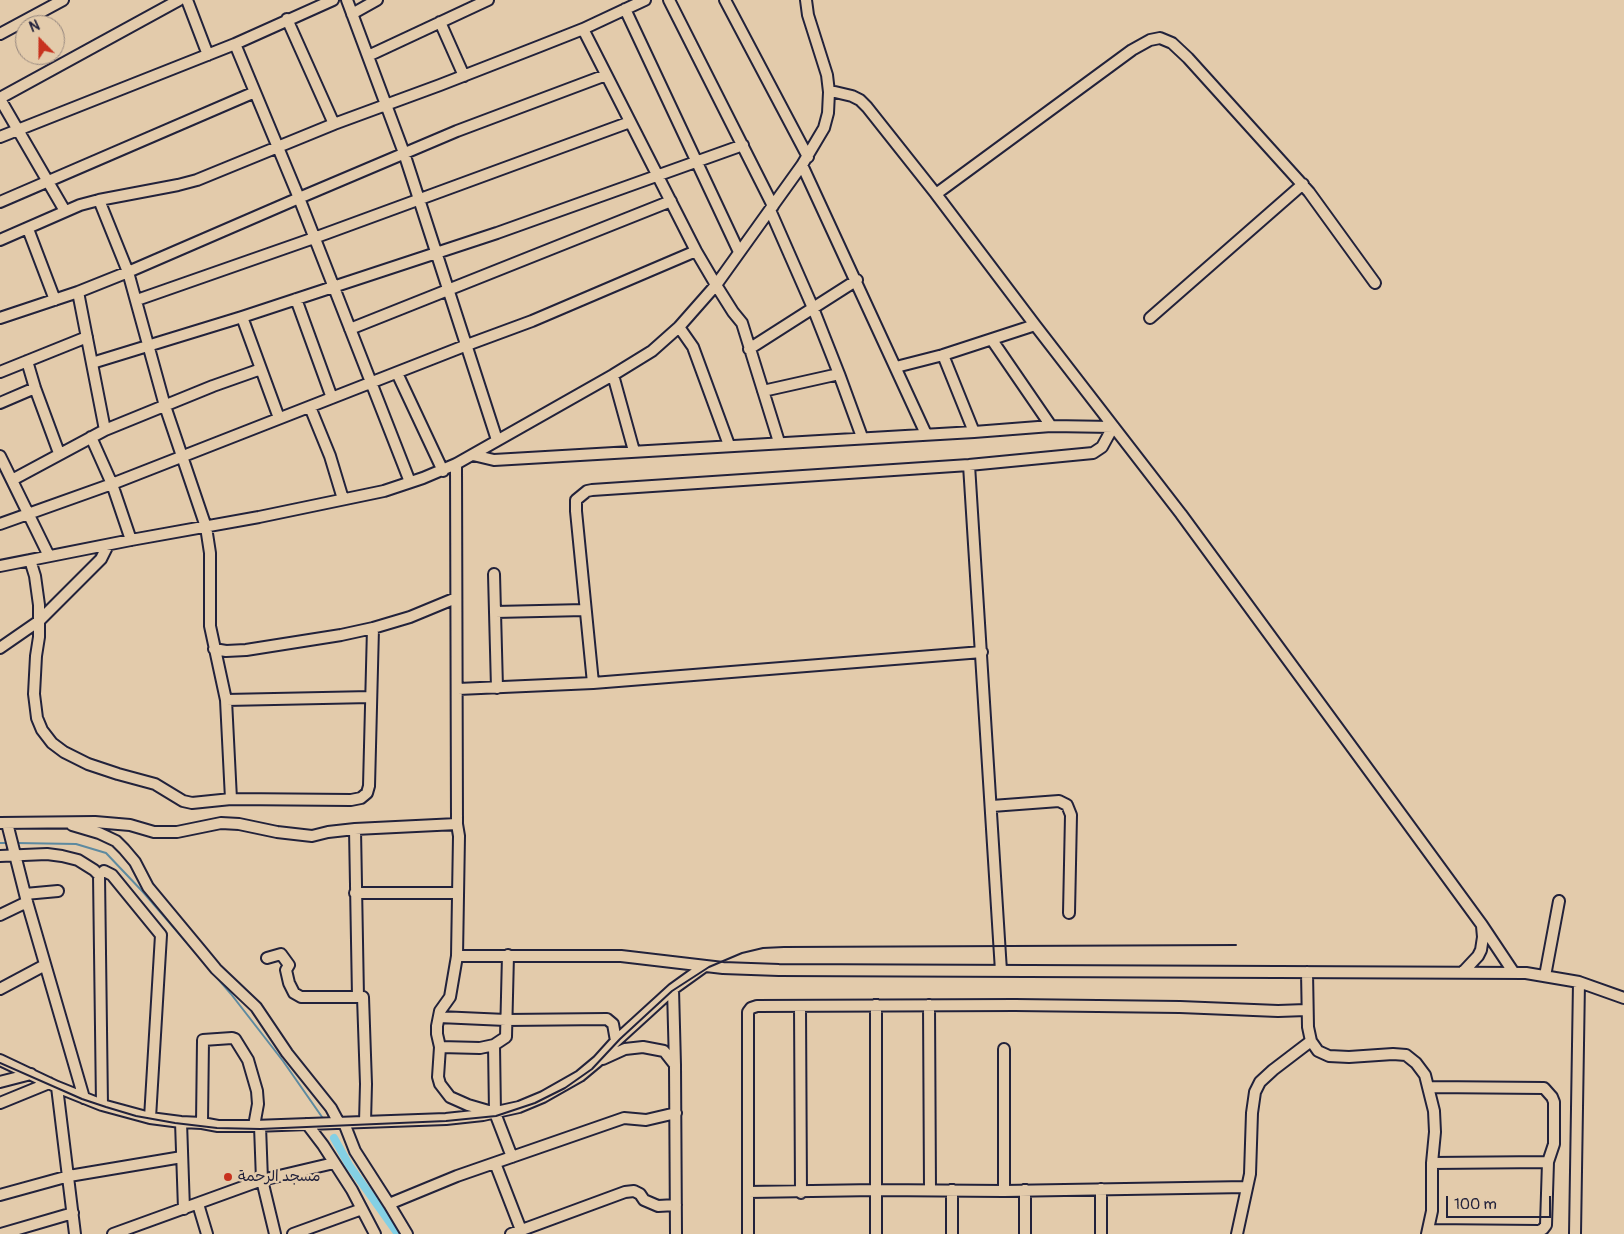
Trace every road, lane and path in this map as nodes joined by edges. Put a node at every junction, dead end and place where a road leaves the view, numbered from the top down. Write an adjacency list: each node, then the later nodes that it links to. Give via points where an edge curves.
1 (63, 0): 17 (street)
2 (179, 0): 25 (street)
3 (187, 0): 19 (street)
4 (333, 0): 14 (street)
5 (347, 0): 13 (street)
6 (377, 0): 13 (street)
7 (488, 0): 15 (street)
8 (645, 0): 12 (street)
9 (669, 0): 31 (street)
10 (725, 0): 34 (street)
11 (806, 0): 24 (street)
12 (625, 9): 16 (street); 35 (street)
13 (352, 14): 20 (street)
14 (287, 19): 18 (street); 28 (street)
15 (440, 22): 20 (street); 22 (street)
16 (583, 28): 21 (street); 22 (street)
17 (0, 34)
18 (235, 44): 19 (street); 23 (street)
19 (208, 55): 29 (street)
20 (368, 56): 26 (street)
21 (606, 74): 27 (street); 33 (street)
22 (464, 76): 26 (street)
23 (256, 92): 32 (street); 37 (street)
24 (829, 92): 34 (street, via 824,128); 39 (street, via 860,100)
25 (0, 99): 29 (street)
26 (386, 105): 28 (street); 33 (street)
27 (630, 122): 36 (street); 42 (street)
28 (334, 124): 32 (street)
29 (18, 130): 30 (street); 37 (street)
30 (0, 137)
31 (743, 145): 35 (street); 45 (street)
32 (278, 147): 40 (street); 41 (street, via 185,184)
33 (404, 154): 40 (street); 42 (street)
34 (805, 161): 45 (street); 54 (street)
35 (697, 162): 36 (street); 52 (street)
36 (658, 176): 43 (street); 51 (street)
37 (48, 182): 44 (street); 46 (street)
38 (1303, 184): 39 (street, via 1188,58 1172,43 1160,38 1132,50); 55 (street); 66 (street)
39 (936, 194): 67 (street)
40 (299, 198): 48 (street); 53 (street)
41 (99, 200): 46 (street); 53 (street)
42 (418, 200): 48 (street); 51 (street)
43 (670, 201): 50 (street); 58 (street)
44 (0, 202)
45 (772, 208): 52 (street); 63 (street)
46 (65, 211): 47 (street)
47 (28, 229): 49 (street); 61 (street)
48 (314, 238): 57 (street); 62 (street)
49 (0, 240)
50 (696, 251): 56 (street); 73 (street)
51 (437, 252): 57 (street); 58 (street)
52 (739, 252): 56 (street)
53 (128, 272): 59 (street); 62 (street)
54 (857, 280): 63 (street); 78 (street)
55 (1375, 283)
56 (716, 285): 68 (street); 74 (street, via 742,323)
57 (333, 287): 60 (street); 69 (street)
58 (448, 289): 69 (street); 73 (street)
59 (78, 292): 61 (street); 70 (street)
60 (296, 299): 64 (street); 87 (street)
61 (55, 300): 65 (street)
62 (136, 300): 72 (street)
63 (813, 308): 74 (street); 82 (street)
64 (242, 317): 72 (street); 79 (street)
65 (0, 318)
66 (1150, 318)
67 (1035, 326): 71 (street); 93 (street)
68 (679, 327): 83 (street, via 652,350); 101 (street, via 693,347)
69 (350, 329): 84 (street)
70 (87, 337): 76 (street); 77 (street)
71 (992, 340): 75 (street); 92 (street)
72 (149, 345): 77 (street); 89 (street)
73 (467, 345): 81 (street); 99 (street)
74 (749, 349): 86 (street)
75 (943, 355): 78 (street); 95 (street)
76 (28, 361): 80 (street); 85 (street)
77 (92, 363): 94 (street)
78 (896, 367): 96 (street)
79 (261, 369): 89 (street); 91 (street)
80 (0, 372)
81 (397, 373): 84 (street); 109 (street)
82 (839, 374): 86 (street); 98 (street)
83 (613, 375): 99 (street); 102 (street)
84 (370, 383): 87 (street); 111 (street)
85 (35, 388): 88 (street); 103 (street)
86 (762, 391): 100 (street)
87 (332, 398): 90 (street)
88 (0, 403)
89 (165, 406): 94 (street); 105 (street)
90 (310, 407): 91 (street); 113 (street)
91 (279, 418): 105 (street)
92 (1051, 426): 93 (street); 95 (street)
93 (1113, 427): 108 (street, via 1102,447 1093,453); 152 (street, via 1181,514)
94 (105, 430): 97 (street)
95 (974, 432): 96 (street)
96 (926, 434): 98 (street)
97 (91, 437): 103 (street); 112 (street)
98 (862, 437): 100 (street)
99 (497, 440): 104 (street)
100 (779, 442): 101 (street)
101 (729, 445): 102 (street)
102 (634, 451): 104 (street, via 494,460)
103 (59, 453): 110 (street)
104 (473, 455): 107 (street)
105 (182, 458): 112 (street); 116 (street)
106 (1, 462): 110 (street)
107 (456, 464): 109 (street); 123 (street)
108 (969, 465): 124 (street, via 592,490 576,500); 130 (street)
109 (443, 471): 111 (street)
110 (12, 480): 114 (street)
111 (410, 482): 113 (street)
112 (112, 484): 114 (street); 117 (street)
113 (343, 499): 116 (street)
114 (28, 514): 115 (street); 119 (street)
115 (0, 524)
116 (206, 527): 117 (street); 129 (street)
117 (132, 540): 118 (street)
118 (108, 545): 119 (street); 126 (street, via 101,559)
119 (49, 556): 120 (street)
120 (30, 560): 121 (street); 126 (street, via 38,590)
121 (0, 566)
122 (494, 574): 125 (street)
123 (456, 598): 127 (street); 133 (street)
124 (585, 610): 125 (street); 131 (street)
125 (495, 612): 132 (street)
126 (39, 621): 128 (street); 136 (street, via 35,708 42,730 52,743 88,764 155,784 183,801 201,803)
127 (374, 628): 129 (street, via 246,650); 134 (street)
128 (0, 648)
129 (214, 649): 135 (street)
130 (982, 652): 131 (street); 137 (street)
131 (593, 683): 132 (street)
132 (497, 688): 133 (street)
133 (458, 689): 139 (street)
134 (371, 697): 135 (street); 136 (street, via 369,786 361,798)
135 (226, 700): 136 (street)
136 (231, 799)
137 (992, 806): 150 (street, via 1059,801 1067,805 1071,815); 158 (street)
138 (64, 823): 140 (street); 141 (street, via 130,825 162,832 221,823 312,836); 195 (street, via 99,833 124,849 153,893 202,952 256,1007)
139 (457, 824): 141 (street); 147 (street)
140 (6, 826): 142 (street)
141 (355, 829): 146 (street)
142 (15, 854): 143 (street); 148 (street); 188 (street, via 47,854 78,860 98,876)
143 (0, 856)
144 (104, 871): 191 (street, via 112,875 161,935)
145 (58, 891): 148 (street)
146 (355, 893): 147 (street); 166 (street)
147 (457, 893): 153 (street)
148 (26, 898): 151 (street); 156 (street)
149 (1559, 901): 162 (street)
150 (1069, 913)
151 (0, 915)
152 (1482, 925): 160 (street, via 1481,950); 161 (street)
153 (457, 956): 154 (street); 172 (street, via 450,997)
154 (508, 956): 157 (street, via 621,956); 173 (street)
155 (267, 958): 166 (street, via 281,954 289,965 286,970 289,984 301,997)
156 (45, 965): 164 (street); 186 (street)
157 (705, 966): 158 (street, via 779,970); 165 (street)
158 (1001, 971): 159 (street)
159 (1307, 972): 160 (street); 171 (street)
160 (1463, 972): 161 (street)
161 (1514, 973): 162 (street)
162 (1545, 976): 163 (street)
163 (1578, 982): 167 (street); 241 (street)
164 (0, 989)
165 (672, 989): 175 (street); 181 (street)
166 (358, 997): 193 (street, via 362,997 363,1007)
167 (1624, 998)
168 (876, 1005): 169 (street); 170 (street); 208 (street)
169 (929, 1005): 171 (street); 209 (street)
170 (800, 1006): 213 (street, via 757,1006 748,1012); 214 (street)
171 (1306, 1010): 174 (street)
172 (438, 1017): 173 (street); 177 (street)
173 (506, 1020): 175 (street, via 607,1019 612,1024); 176 (street, via 506,1037)
174 (1311, 1040): 185 (street, via 1318,1051 1329,1056 1406,1055 1422,1070); 206 (street, via 1260,1082 1255,1092)
175 (616, 1042): 180 (street)
176 (494, 1045): 177 (street); 189 (street)
177 (440, 1048): 189 (street, via 438,1078 444,1091 460,1102)
178 (1004, 1049): 212 (street)
179 (0, 1060): 182 (street)
180 (598, 1061): 181 (street, via 625,1049 643,1047 664,1051); 189 (street, via 565,1086 519,1107)
181 (675, 1065): 190 (street)
182 (31, 1074): 183 (street); 184 (street)
183 (0, 1082)
184 (53, 1085): 186 (street); 187 (street); 204 (street)
185 (1429, 1087): 201 (street, via 1544,1088 1554,1102 1554,1144); 203 (street, via 1436,1132)
186 (84, 1098): 188 (street)
187 (0, 1103)
188 (102, 1105): 191 (street)
189 (495, 1113): 193 (street); 199 (street)
190 (676, 1113): 199 (street, via 646,1120 624,1118); 218 (street)
191 (150, 1118): 192 (street)
192 (181, 1122): 194 (street); 198 (street)
193 (364, 1122): 195 (street)
194 (202, 1123): 197 (street); 197 (street, via 203,1040 232,1038 248,1060 257,1091)
195 (342, 1123): 196 (street); 217 (street, via 355,1151)
196 (307, 1124): 197 (street); 202 (street)
197 (257, 1126): 205 (street)
198 (182, 1157): 204 (street); 219 (street)
199 (512, 1157): 200 (street)
200 (495, 1162): 217 (street); 223 (street)
201 (1548, 1162): 203 (street); 225 (street, via 1546,1225 1539,1231)
202 (334, 1163): 205 (street); 220 (street)
203 (1432, 1163): 224 (street, via 1432,1211)
204 (69, 1176): 215 (street); 221 (street)
205 (262, 1180): 216 (street); 230 (street)
206 (1247, 1188): 207 (street); 240 (street)
207 (1101, 1189): 211 (street); 239 (street)
208 (876, 1190): 209 (street); 214 (street); 236 (street)
209 (930, 1190): 210 (street)
210 (952, 1190): 212 (street); 237 (street)
211 (1025, 1190): 212 (street); 238 (street)
212 (1004, 1191)
213 (748, 1192): 214 (street); 235 (street)
214 (801, 1192)
215 (0, 1195)
216 (198, 1204): 219 (street); 229 (street)
217 (389, 1204): 233 (street)
218 (676, 1205): 222 (street, via 658,1206 634,1191 625,1192); 234 (street)
219 (184, 1209): 228 (street)
220 (362, 1209): 231 (street); 232 (street)
221 (73, 1213): 226 (street); 227 (street)
222 (536, 1230): 223 (street)
223 (516, 1232)
224 (1427, 1232): 225 (street)
225 (1498, 1232)
226 (1, 1234)
227 (75, 1234)
228 (113, 1234)
229 (207, 1234)
230 (275, 1234)
231 (293, 1234)
232 (375, 1234)
233 (407, 1234)
234 (676, 1234)
235 (748, 1234)
236 (876, 1234)
237 (952, 1234)
238 (1025, 1234)
239 (1101, 1234)
240 (1237, 1234)
241 (1575, 1234)

